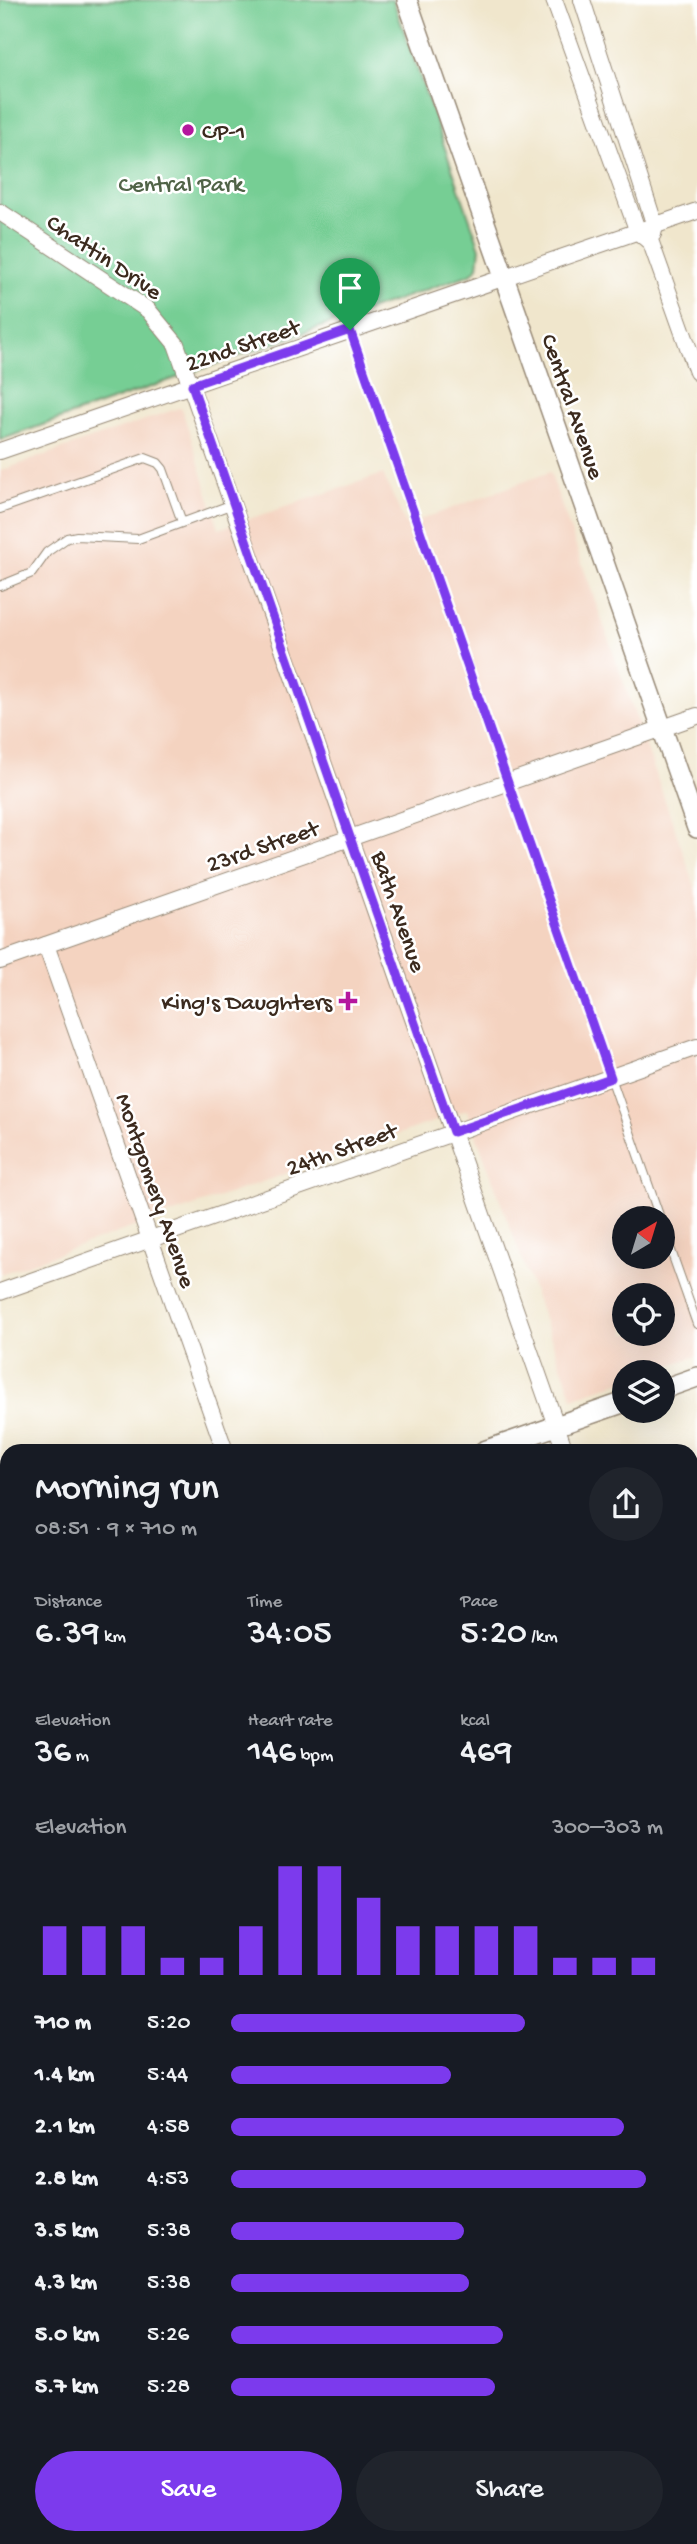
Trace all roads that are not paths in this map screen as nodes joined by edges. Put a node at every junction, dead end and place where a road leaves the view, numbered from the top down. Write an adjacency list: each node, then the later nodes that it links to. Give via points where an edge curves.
1 (407, 0): 9 (street, Central Avenue)
2 (554, 0): 7 (street)
3 (582, 0): 6 (street)
4 (697, 211): 6 (street, 22nd Street)
5 (0, 212): 12 (street, Chattin Drive, via 160,321 176,344)
6 (655, 226): 7 (street, 22nd Street); 8 (street)
7 (638, 232): 8 (street); 9 (street, 22nd Street)
8 (651, 243): 11 (street)
9 (503, 276): 10 (street, 22nd Street); 19 (street, Central Avenue)
10 (350, 330): 12 (street, 22nd Street); 20 (lane)
11 (697, 372)
12 (192, 385): 13 (street, 22nd Street); 14 (street, Bath Avenue)
13 (0, 451)
14 (233, 503): 16 (lane); 22 (street, Bath Avenue)
15 (0, 509): 16 (lane, via 145,458 163,469)
16 (182, 523): 17 (lane, via 138,538 67,538 47,552 32,573)
17 (0, 586)
18 (697, 716): 19 (street, 23rd Street)
19 (662, 729): 20 (street, 23rd Street); 21 (street, Central Avenue)
20 (507, 783): 22 (street, 23rd Street); 26 (lane)
21 (697, 828)
22 (351, 838): 23 (street, 23rd Street); 27 (street, Bath Avenue)
23 (46, 945): 24 (street, 23rd Street); 29 (street, Montgomery Avenue)
24 (0, 961)
25 (697, 1047): 26 (street, 24th Street)
26 (611, 1078): 27 (street, 24th Street); 28 (lane)
27 (453, 1132): 29 (street, 24th Street); 36 (street, Bath Avenue)
28 (656, 1206)
29 (151, 1239): 31 (street, 24th Street); 37 (street, Montgomery Avenue)
30 (676, 1265): 32 (lane)
31 (0, 1292)
32 (697, 1324)
33 (697, 1377): 34 (street)
34 (675, 1385)
35 (612, 1406): 36 (street)
36 (556, 1425): 38 (street); 39 (street, Bath Avenue)
37 (223, 1444)
38 (503, 1444)
39 (563, 1444)

